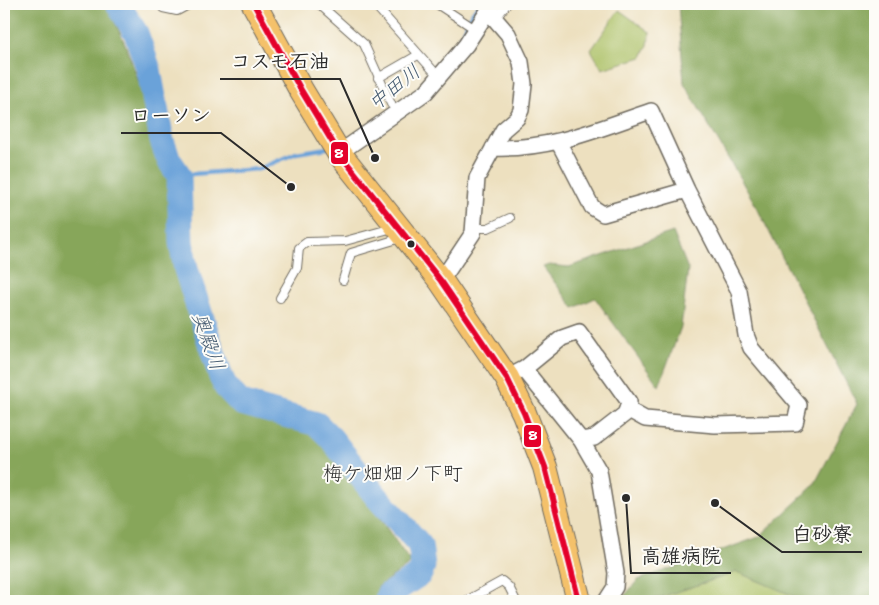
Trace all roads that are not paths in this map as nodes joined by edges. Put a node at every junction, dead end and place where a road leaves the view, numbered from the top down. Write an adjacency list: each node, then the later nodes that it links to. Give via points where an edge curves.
1 (161, 4): 2 (lane, via 163,8 177,11)
2 (190, 4)
3 (254, 4): 15 (highway)
4 (320, 4): 12 (lane, via 364,44)
5 (374, 4): 10 (lane)
6 (438, 4): 9 (lane)
7 (507, 4): 8 (lane)
8 (492, 11): 9 (street); 16 (street, via 516,50 524,84 519,115 503,130)
9 (476, 29): 11 (street)
10 (418, 55): 11 (lane); 12 (lane)
11 (439, 77): 13 (street, via 426,92)
12 (378, 78): 13 (lane)
13 (395, 109): 15 (street)
14 (559, 143): 16 (street, via 520,149); 17 (street, via 592,207 603,214); 17 (street, via 651,110)
15 (336, 148): 20 (highway)
16 (493, 148): 19 (street, via 477,178)
17 (687, 190): 25 (street, via 739,291 751,348 799,405 795,423 715,426 645,419)
18 (510, 218): 19 (lane, via 488,228)
19 (473, 228): 22 (street, via 473,233)
20 (401, 232): 21 (lane, via 351,253); 22 (highway); 23 (lane, via 345,241 307,242 299,248 297,268)
21 (343, 280)
22 (441, 281): 24 (highway)
23 (280, 298)
24 (515, 374): 25 (street, via 562,338 579,332 630,402); 26 (street); 29 (highway, via 524,413 545,467)
25 (627, 409): 26 (street, via 594,438)
26 (580, 440): 30 (street, via 599,471 616,572 615,587)
27 (466, 601): 28 (lane, via 502,581)
28 (516, 601)
29 (579, 601)
30 (606, 601)

